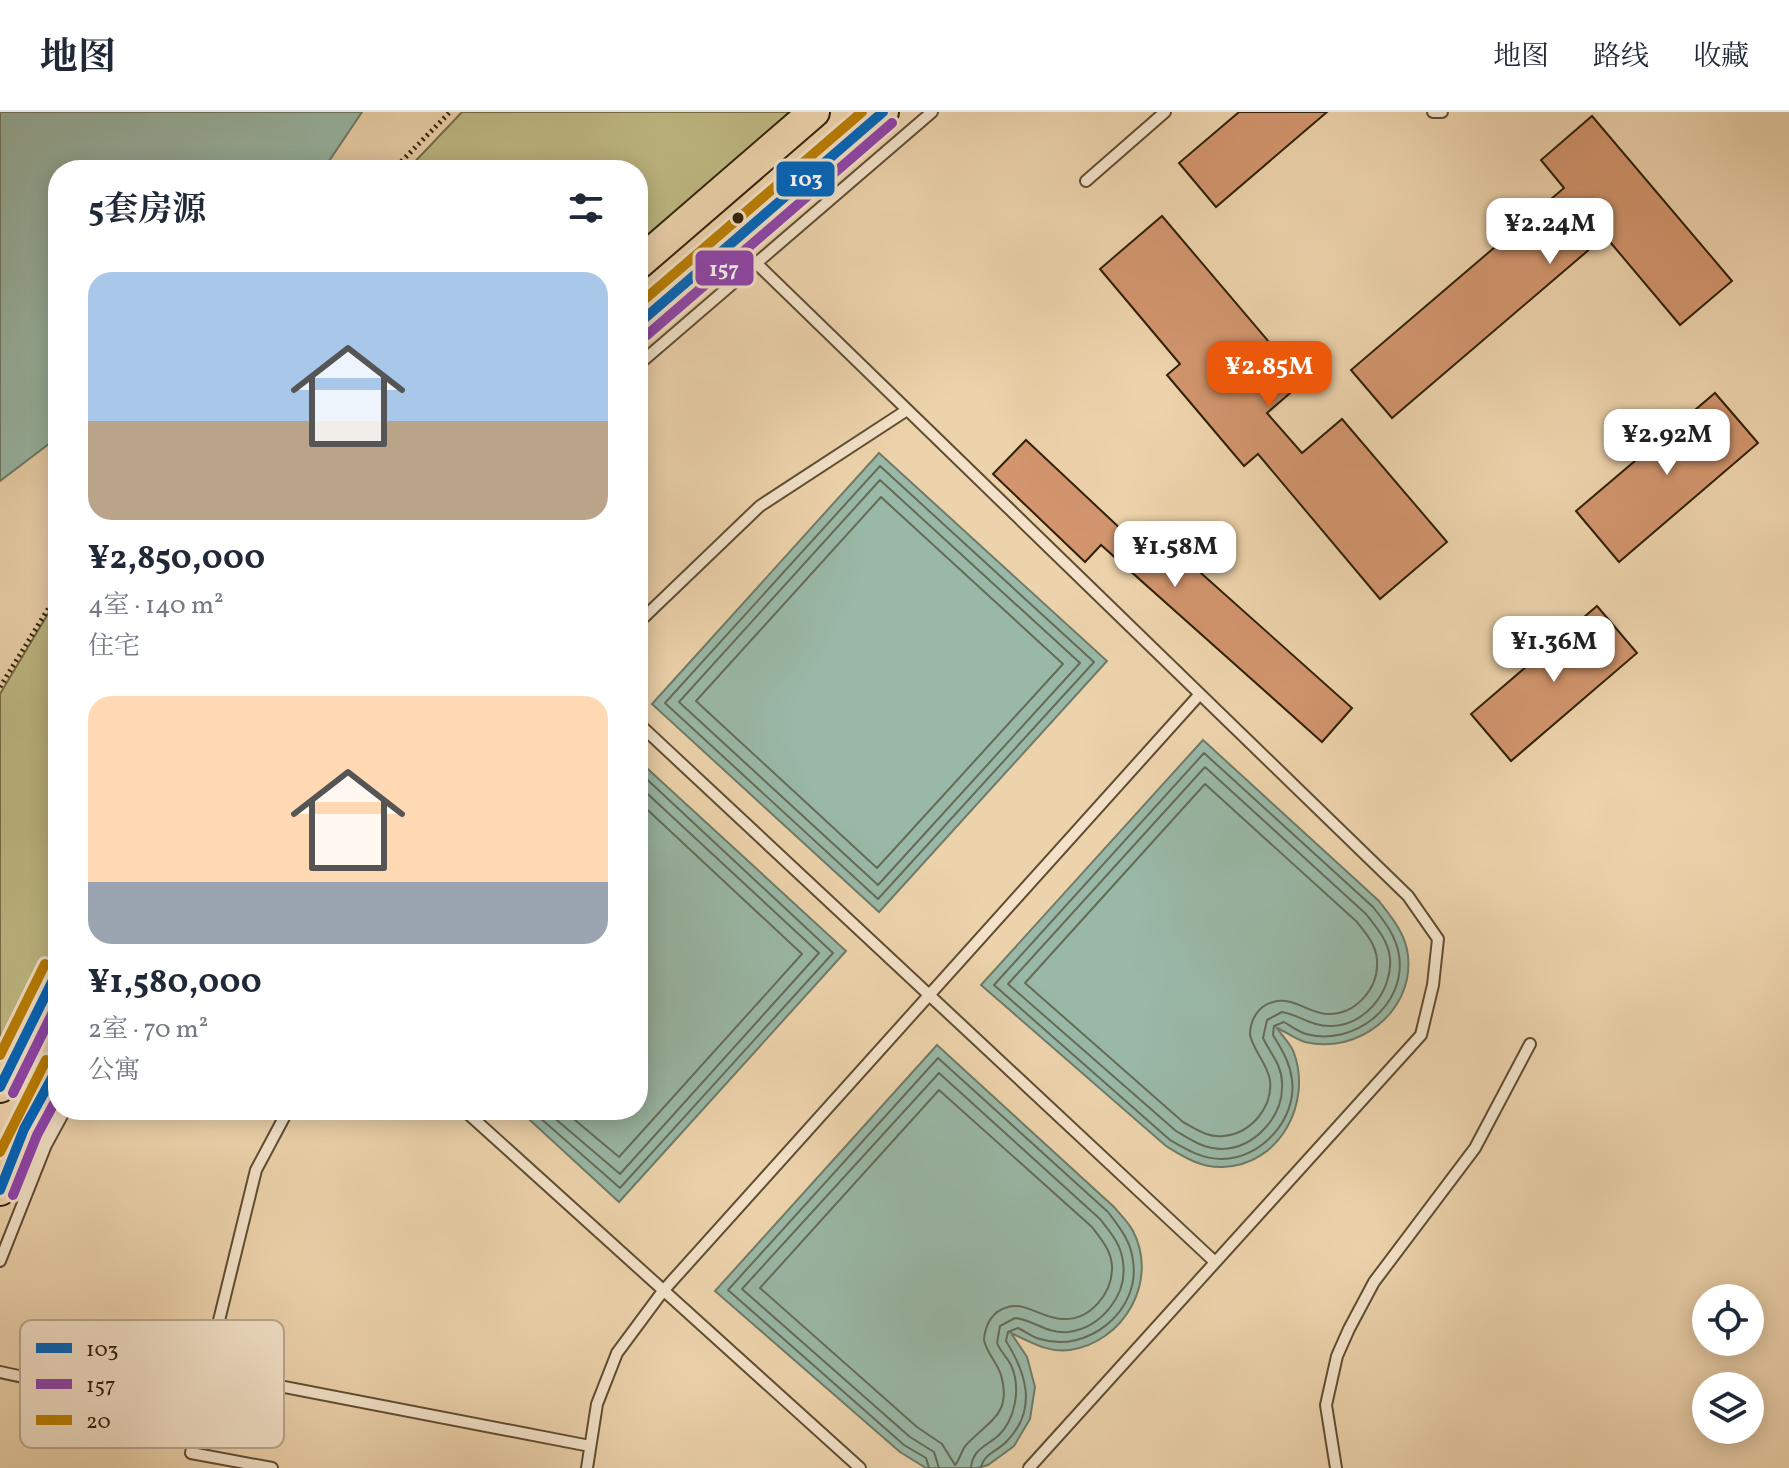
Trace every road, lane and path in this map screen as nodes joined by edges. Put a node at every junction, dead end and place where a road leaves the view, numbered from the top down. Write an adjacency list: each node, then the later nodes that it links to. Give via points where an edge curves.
1 (450, 112): 8 (path)
2 (814, 112): 10 (main road)
3 (883, 112): 12 (main road)
4 (932, 112): 11 (lane)
5 (1165, 112): 9 (lane)
6 (1433, 112): 7 (lane)
7 (1442, 112)
8 (403, 160)
9 (1086, 181)
10 (648, 255)
11 (756, 263): 13 (lane); 14 (lane)
12 (648, 315)
13 (648, 356)
14 (907, 410): 16 (lane, via 760,506); 18 (lane)
15 (48, 609): 17 (path)
16 (648, 613)
17 (0, 687)
18 (1200, 694): 21 (lane); 30 (lane, via 1408,896 1438,939 1421,1035)
19 (648, 732): 21 (lane)
20 (48, 990): 24 (main road)
21 (929, 995): 30 (lane); 31 (lane)
22 (1530, 1044): 42 (lane, via 1475,1148 1374,1282 1349,1329 1326,1405)
23 (48, 1085): 28 (main road)
24 (0, 1087)
25 (60, 1120): 29 (lane)
26 (283, 1120): 32 (lane, via 256,1170)
27 (475, 1120): 31 (lane)
28 (0, 1190)
29 (0, 1261)
30 (1215, 1262): 41 (lane)
31 (663, 1291): 36 (lane, via 617,1353 597,1404); 40 (lane)
32 (220, 1320)
33 (0, 1372): 34 (lane)
34 (20, 1376)
35 (284, 1387): 36 (lane)
36 (590, 1446): 39 (lane)
37 (192, 1448): 38 (lane, via 191,1453)
38 (272, 1468)
39 (587, 1468)
40 (860, 1468)
41 (1029, 1468)
42 (1336, 1468)

